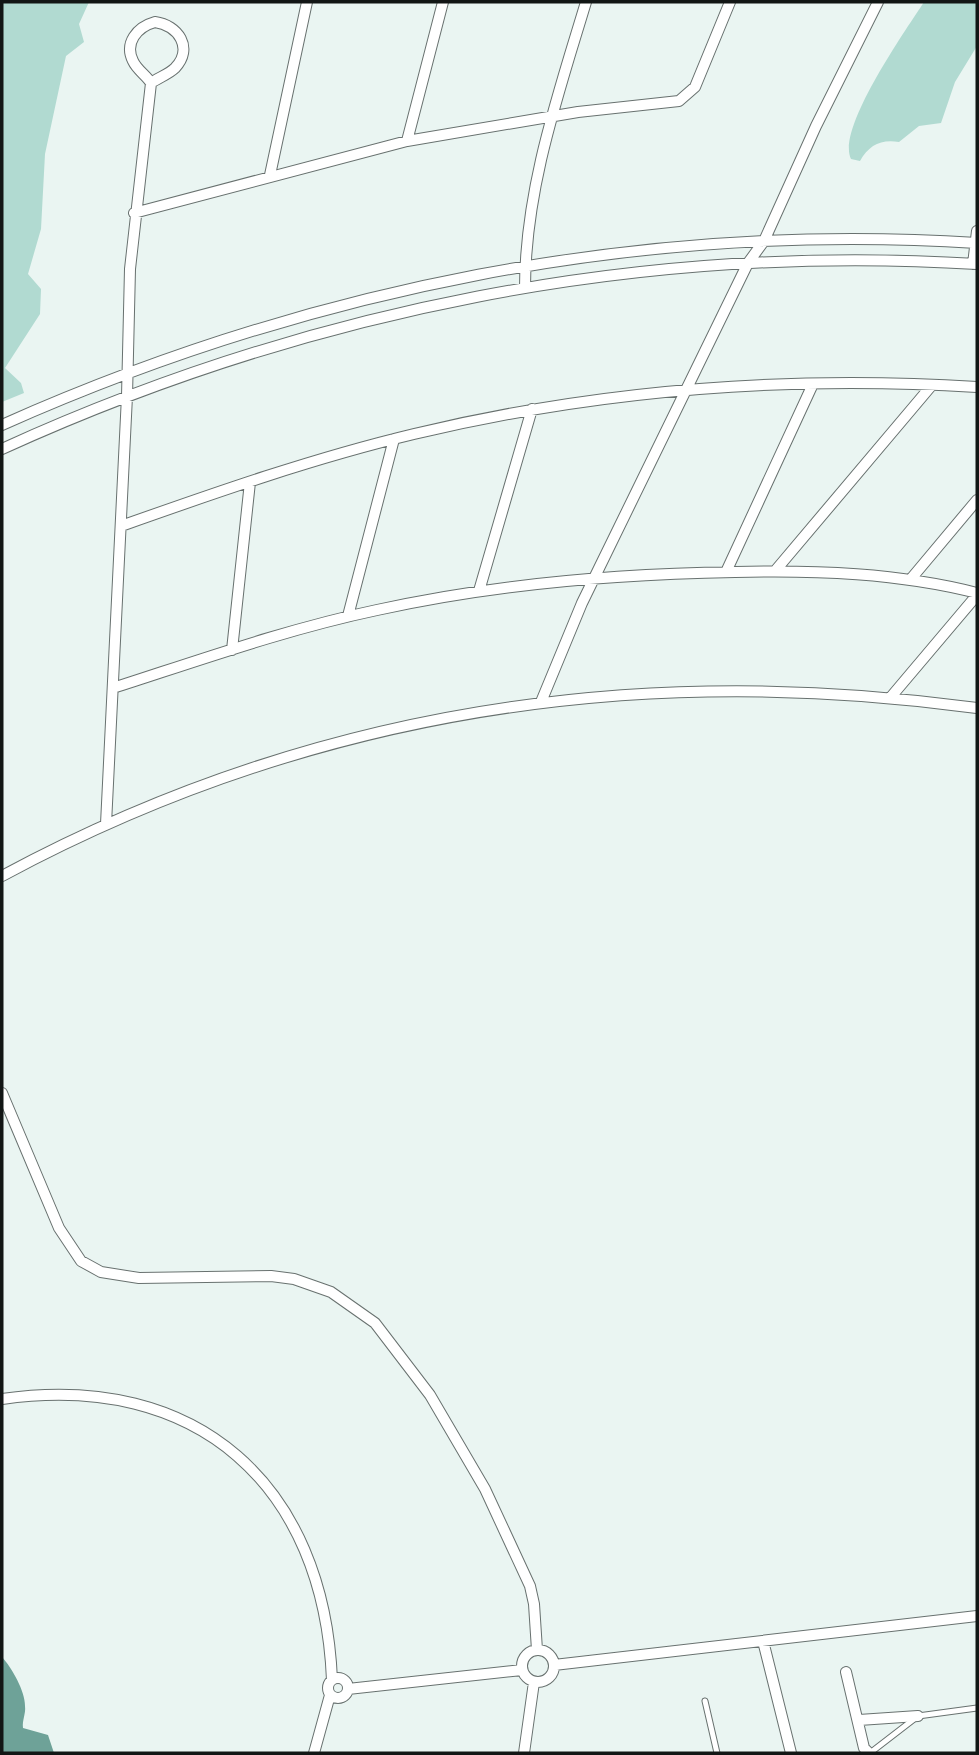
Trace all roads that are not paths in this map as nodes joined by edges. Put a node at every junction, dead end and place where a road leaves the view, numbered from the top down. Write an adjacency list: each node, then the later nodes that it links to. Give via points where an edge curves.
1 (307, 2): 9 (street)
2 (443, 2): 8 (street)
3 (586, 2): 7 (street)
4 (730, 2): 7 (street, via 695,87 684,99)
5 (878, 2): 12 (street)
6 (150, 83): 6 (street, via 172,71 182,58 182,40 164,23 146,24 130,45 134,63); 10 (street)
7 (552, 116): 8 (street); 15 (street, via 529,221)
8 (407, 141): 9 (street)
9 (270, 175): 10 (street)
10 (134, 213): 17 (street)
11 (976, 239): 12 (street); 14 (street)
12 (765, 241): 13 (street); 15 (street)
13 (748, 263): 14 (street, via 849,259); 16 (street); 21 (street)
14 (975, 264)
15 (525, 266): 16 (street); 17 (street, via 326,309)
16 (525, 288): 22 (street, via 327,329 220,361)
17 (127, 373): 22 (street); 24 (street)
18 (813, 384): 19 (street); 21 (street); 31 (street)
19 (932, 385): 20 (street); 30 (street)
20 (977, 387)
21 (688, 389): 23 (street); 32 (street)
22 (127, 396): 26 (street); 29 (street)
23 (532, 409): 25 (street); 34 (street)
24 (2, 425)
25 (394, 439): 27 (street); 36 (street)
26 (2, 449)
27 (250, 482): 29 (street); 37 (street)
28 (977, 500): 33 (street)
29 (121, 526): 38 (street)
30 (775, 571): 31 (street); 33 (street)
31 (726, 572): 32 (street)
32 (594, 579): 34 (street); 40 (street)
33 (909, 580): 35 (street)
34 (480, 591): 36 (street)
35 (977, 594): 39 (street)
36 (348, 616): 37 (street)
37 (232, 650): 38 (street)
38 (113, 688): 42 (street)
39 (890, 698): 40 (street, via 696,690); 41 (street)
40 (541, 702): 42 (street, via 331,745 192,788)
41 (977, 708)
42 (106, 824): 43 (street)
43 (2, 876)
44 (2, 1093): 48 (street, via 69,1246 91,1268 139,1278 294,1279 331,1292 375,1323 430,1395 485,1489 530,1586)
45 (2, 1399): 52 (street, via 56,1393 108,1396 170,1414 227,1448 279,1502 306,1550 326,1613)
46 (977, 1616): 47 (street)
47 (762, 1641): 49 (street); 63 (street)
48 (537, 1650): 49 (street, via 548,1654); 50 (street, via 526,1655)
49 (554, 1665): 53 (street, via 547,1680)
50 (522, 1670): 53 (street); 54 (street)
51 (846, 1672): 59 (street)
52 (332, 1680): 54 (street, via 344,1680); 55 (street)
53 (534, 1682): 61 (street)
54 (348, 1689): 55 (street, via 340,1699)
55 (330, 1695): 60 (street)
56 (705, 1701): 62 (lane)
57 (977, 1708): 58 (lane)
58 (918, 1716): 59 (street); 64 (lane)
59 (859, 1720): 64 (street)
60 (314, 1753)
61 (524, 1753)
62 (717, 1753)
63 (791, 1753)
64 (869, 1753)

